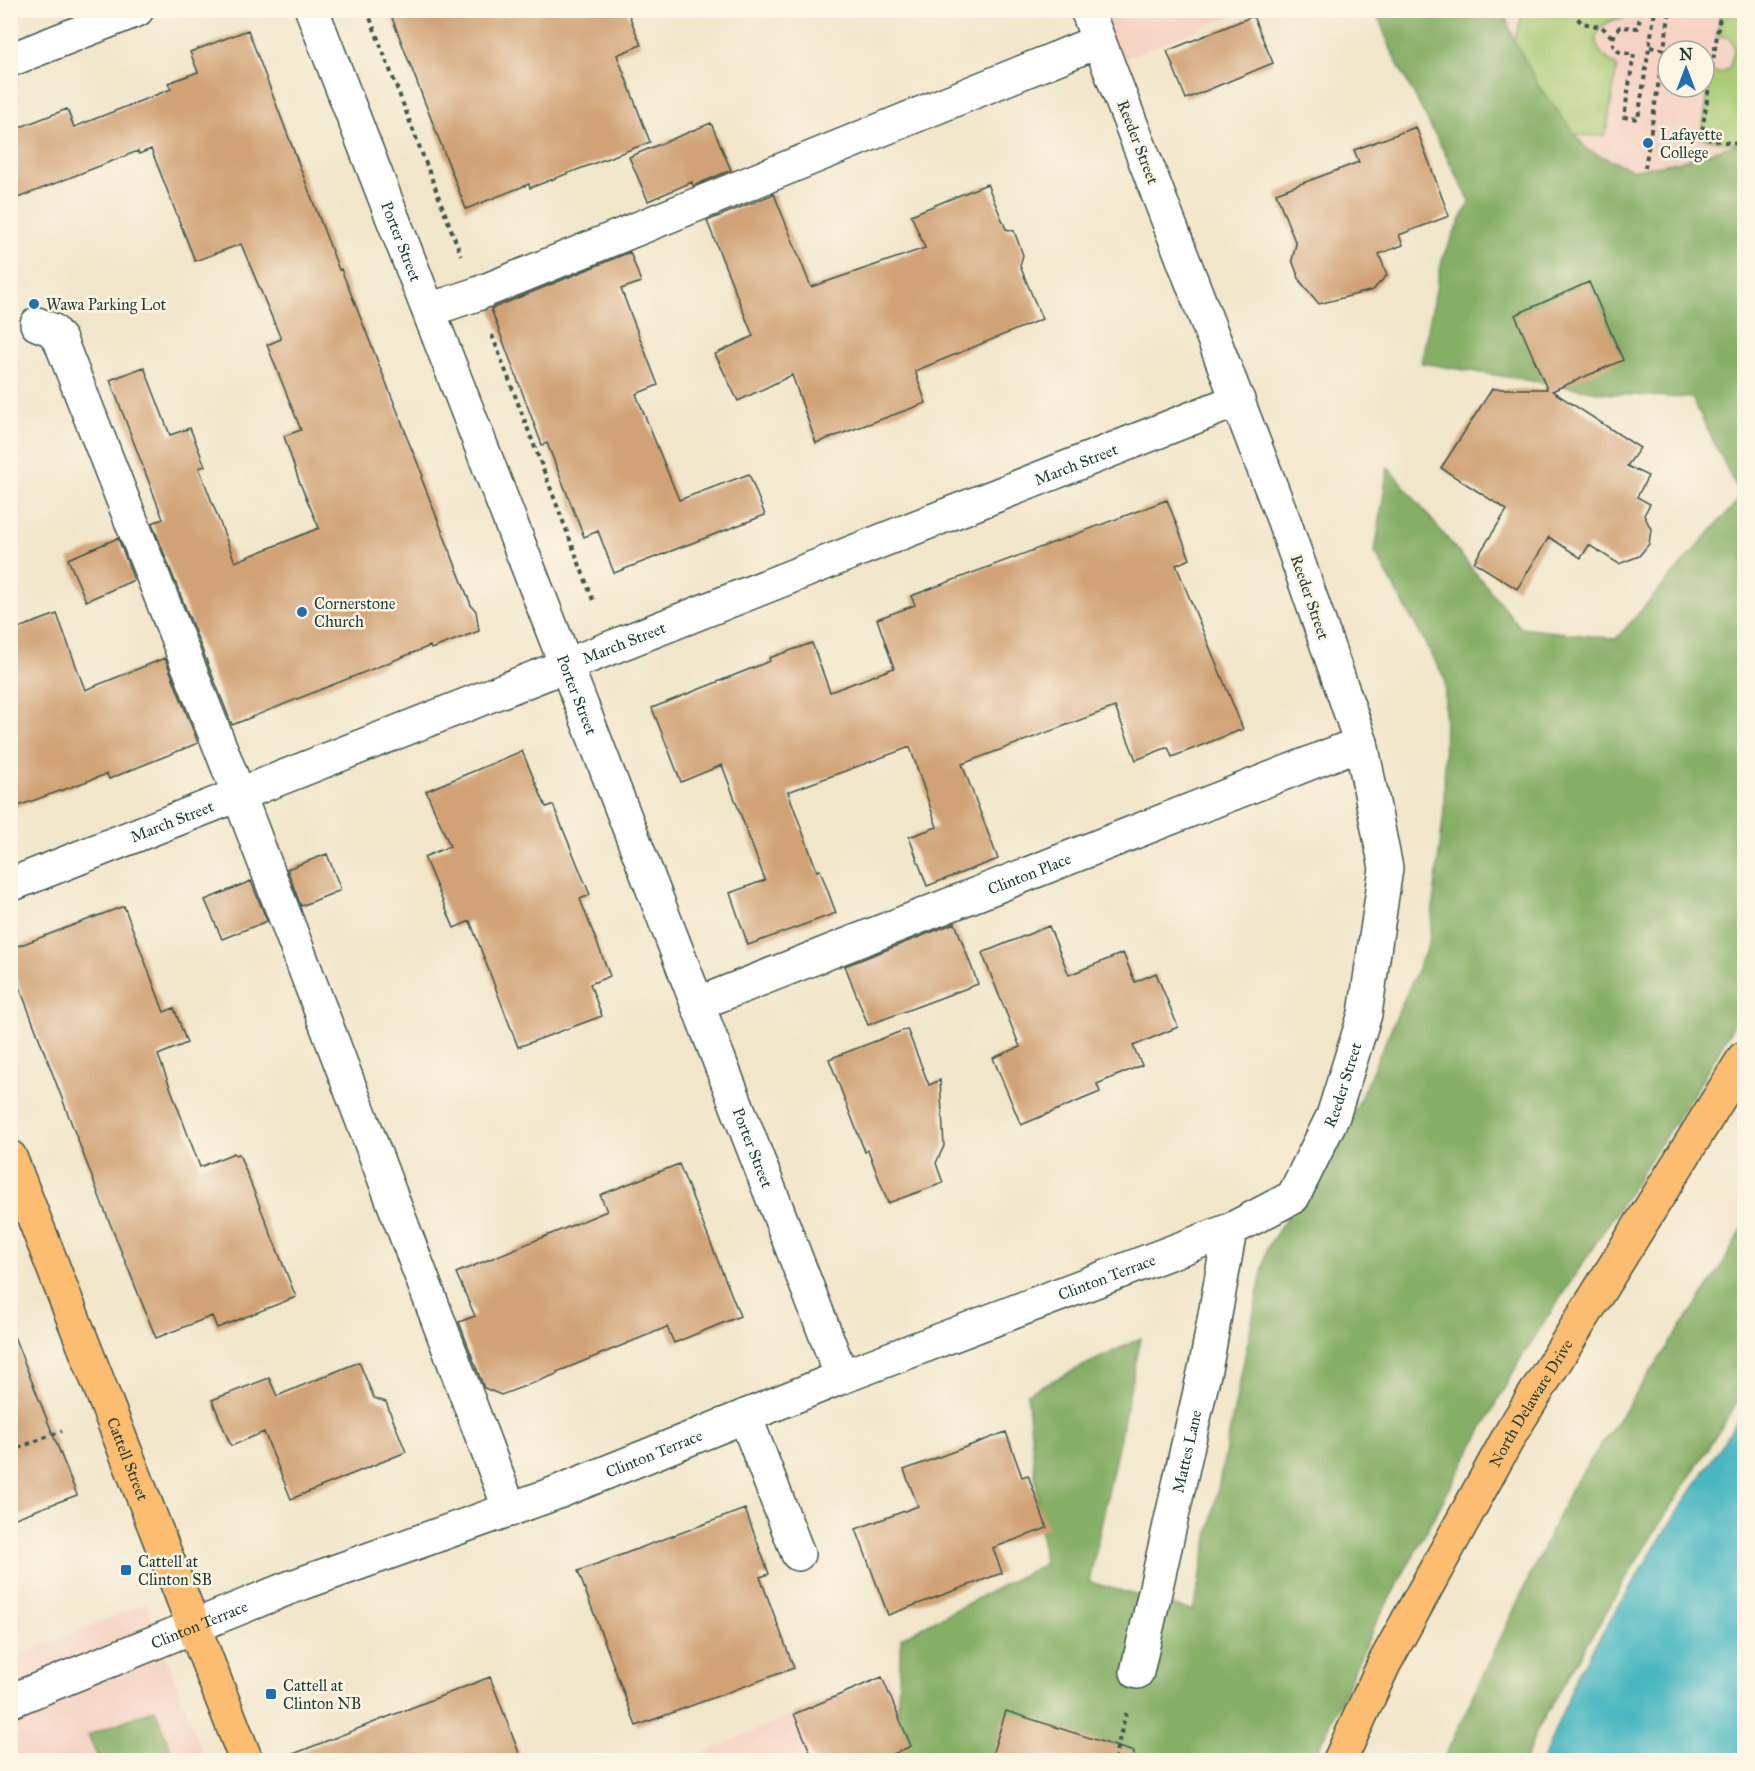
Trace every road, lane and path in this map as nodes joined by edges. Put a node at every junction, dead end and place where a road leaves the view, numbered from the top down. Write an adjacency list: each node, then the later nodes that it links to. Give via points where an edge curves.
1 (138, 10): 17 (street)
2 (312, 10): 22 (street, Porter Street)
3 (1087, 10): 13 (street, Reeder Street)
4 (1145, 10): 10 (path)
5 (1579, 10): 11 (path, via 1577,18 1602,27)
6 (1641, 10): 11 (path, via 1638,28 1620,27)
7 (1655, 10): 15 (path)
8 (1670, 10): 12 (path)
9 (1721, 10): 14 (path)
10 (1138, 14)
11 (1613, 38): 15 (path, via 1618,52 1634,54 1624,117 1638,119)
12 (1666, 39)
13 (1099, 40): 22 (street, via 477,294); 24 (street, Reeder Street)
14 (1716, 40)
15 (1650, 47): 16 (path)
16 (1656, 48)
17 (10, 60)
18 (1656, 99): 21 (path)
19 (1707, 99): 20 (path, via 1701,138)
20 (1744, 145)
21 (1645, 168)
22 (429, 310): 25 (street, Porter Street)
23 (38, 324): 27 (street, via 52,330 60,340)
24 (1238, 400): 25 (street, March Street); 26 (street, Reeder Street)
25 (566, 666): 27 (street, March Street); 29 (street, Porter Street)
26 (1361, 743): 29 (street, Clinton Place); 32 (street, Reeder Street, via 1386,868 1365,1014 1333,1116)
27 (239, 795): 28 (street, March Street); 38 (street)
28 (10, 885)
29 (697, 1004): 34 (street, Porter Street)
30 (1744, 1058): 45 (main road, North Delaware Drive, via 1512,1431 1384,1664)
31 (10, 1157): 40 (main road, Cattell Street)
32 (1293, 1197): 33 (street, Clinton Terrace)
33 (1230, 1230): 34 (street, Clinton Terrace); 41 (street, Mattes Lane, via 1207,1360)
34 (842, 1377): 35 (street, Clinton Terrace)
35 (745, 1416): 38 (street, Clinton Terrace); 39 (street)
36 (62, 1431): 37 (path)
37 (10, 1451)
38 (510, 1510): 40 (street, Clinton Terrace, via 286,1589)
39 (798, 1554)
40 (194, 1628): 42 (street, Clinton Terrace); 43 (main road, Cattell Street)
41 (1137, 1672): 44 (path)
42 (10, 1701)
43 (246, 1761)
44 (1114, 1761)
45 (1340, 1761)

